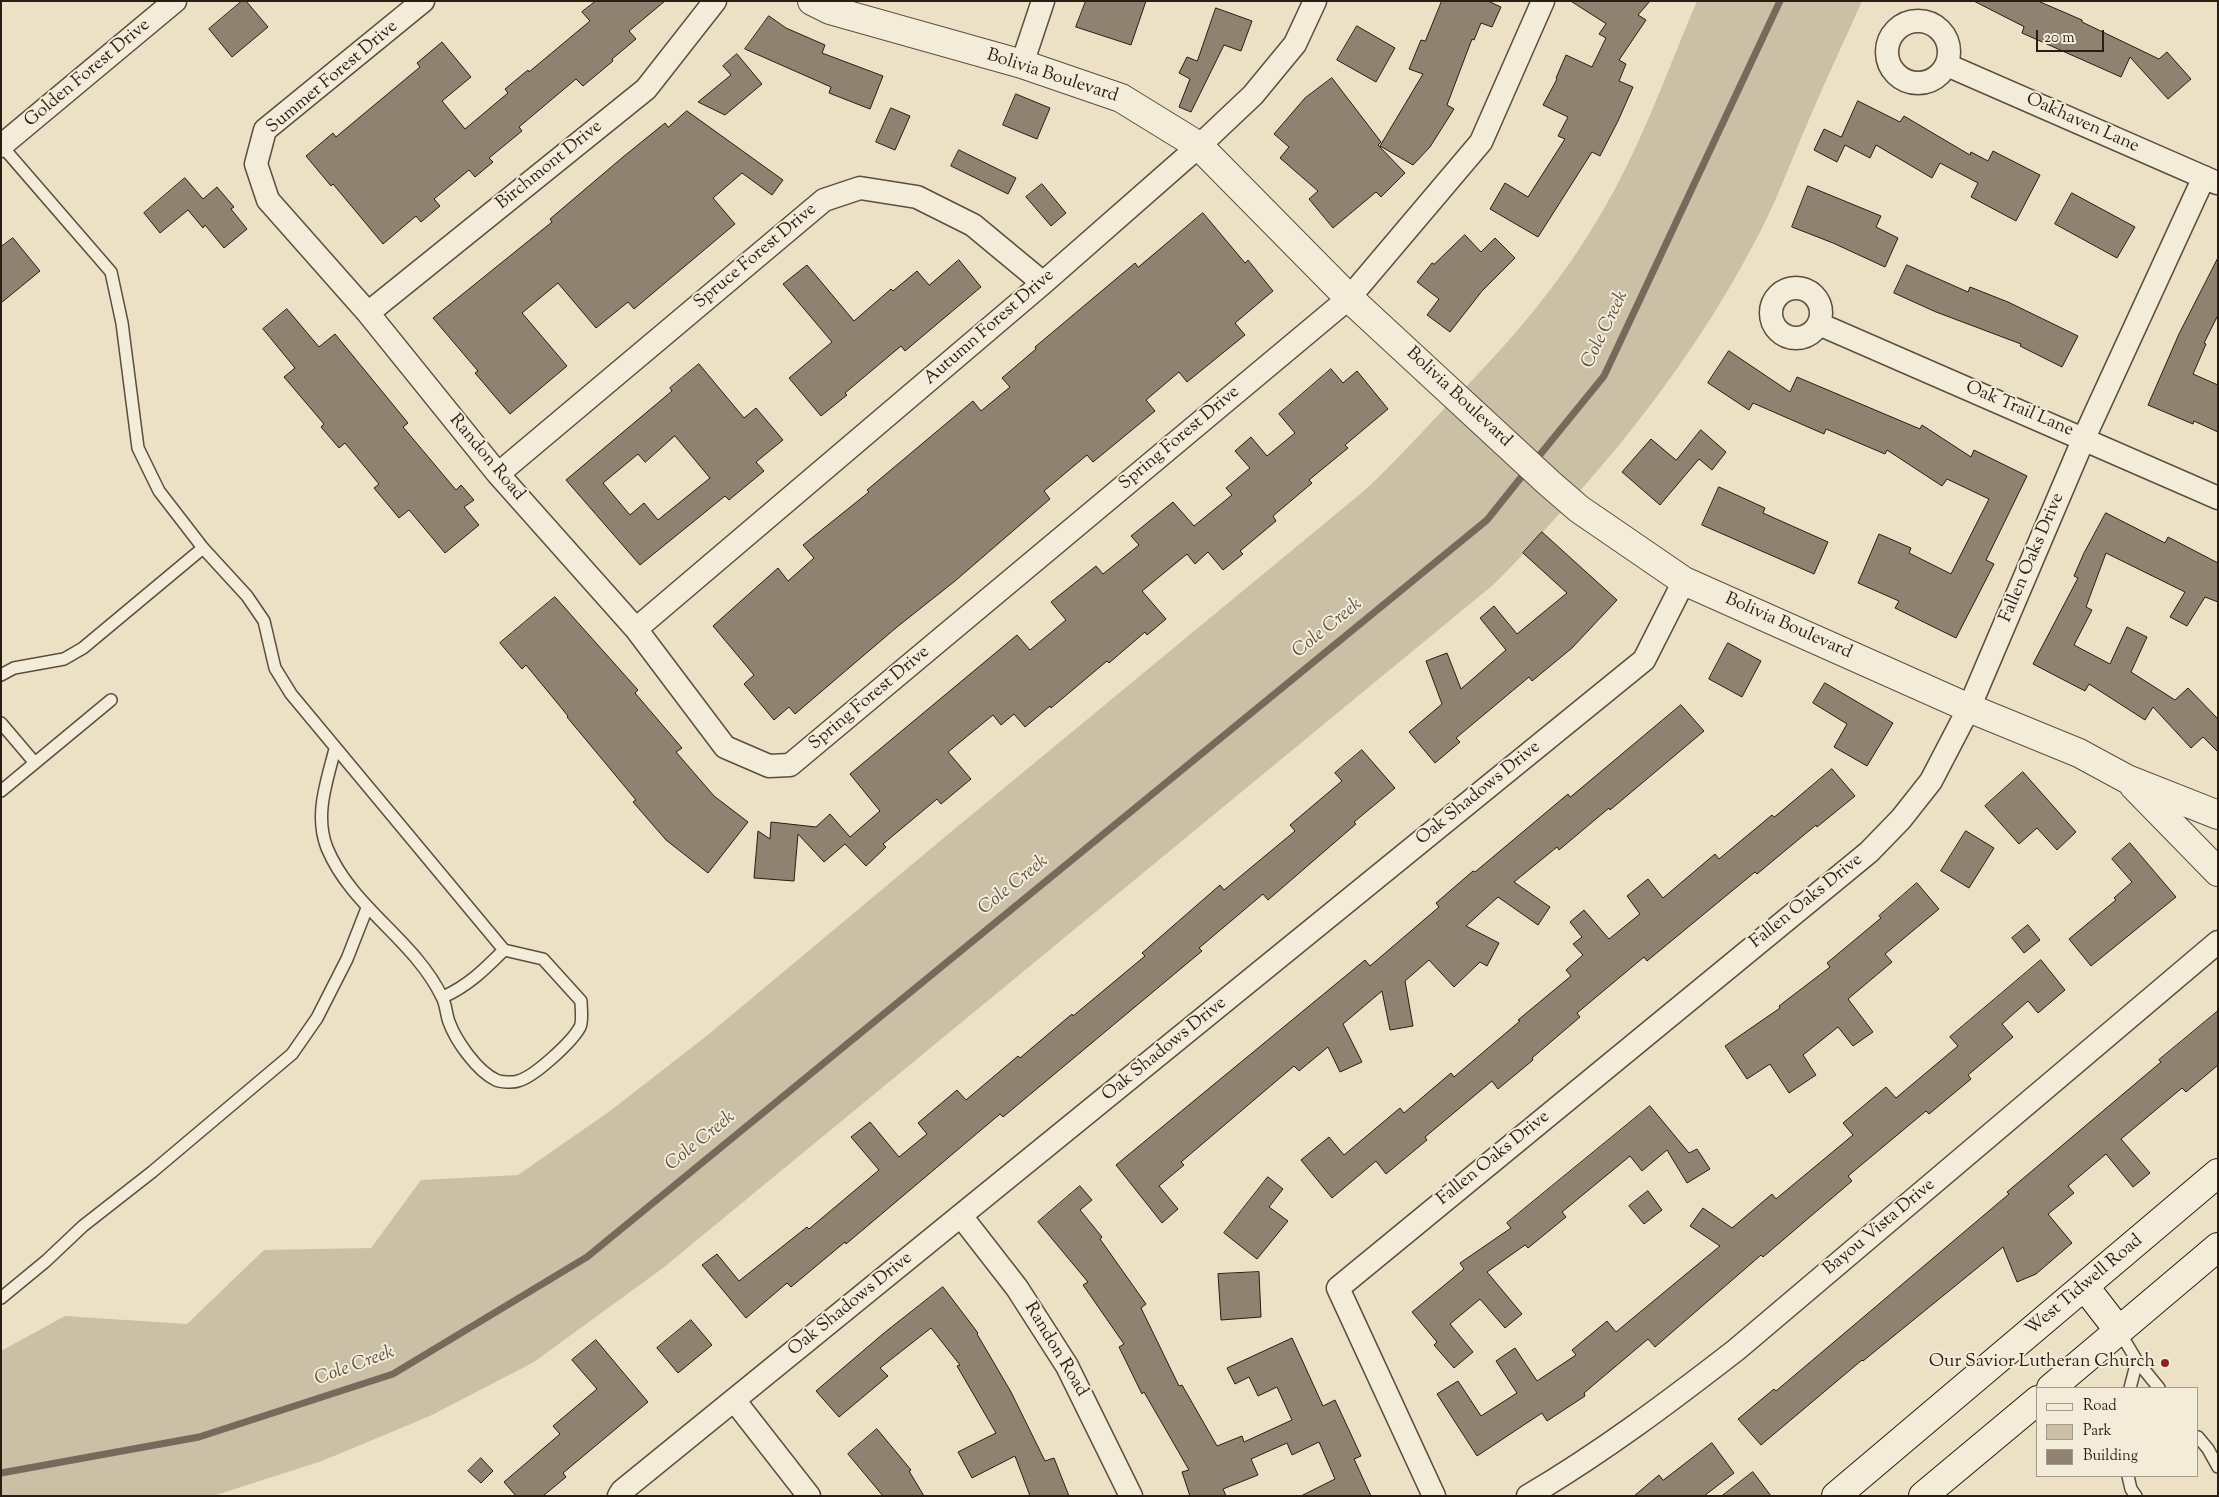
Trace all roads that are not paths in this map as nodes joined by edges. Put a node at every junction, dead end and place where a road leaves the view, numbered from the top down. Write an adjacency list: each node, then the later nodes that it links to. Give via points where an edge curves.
1 (175, 1): 10 (street, Golden Forest Drive)
2 (424, 1): 12 (street, Summer Forest Drive, via 265,130)
3 (715, 1): 16 (street, Birchmont Drive, via 646,89)
4 (812, 1): 8 (street, Bolivia Boulevard, via 830,10)
5 (1043, 1): 8 (street)
6 (1315, 1): 11 (street, Autumn Forest Drive, via 1295,44 1253,95)
7 (1543, 1): 15 (street, Spring Forest Drive, via 1481,142)
8 (1022, 64): 11 (street, Bolivia Boulevard, via 1121,98)
9 (1946, 65): 13 (street, Oakhaven Lane)
10 (1, 146): 21 (lane, via 111,272 122,323 138,448 159,491)
11 (1199, 146): 14 (street, Autumn Forest Drive); 15 (street, Bolivia Boulevard)
12 (256, 164): 16 (street, Randon Road, via 268,200)
13 (2211, 180): 18 (street, Fallen Oaks Drive)
14 (1043, 283): 19 (street, Spruce Forest Drive, via 973,225 917,197 860,188 824,200); 23 (street, Autumn Forest Drive)
15 (1348, 298): 22 (street, Bolivia Boulevard, via 1549,483 1579,508); 28 (street, Spring Forest Drive, via 790,765 769,766)
16 (368, 313): 19 (street, Randon Road)
17 (1819, 324): 18 (street, Oak Trail Lane)
18 (2084, 438): 20 (street, Oak Trail Lane); 26 (street, Fallen Oaks Drive)
19 (498, 474): 23 (street, Randon Road)
20 (2218, 498)
21 (202, 548): 24 (lane, via 83,648 64,659 14,668); 29 (lane, via 247,596 264,621 275,668 291,694)
22 (1684, 580): 26 (street, Bolivia Boulevard); 40 (street, Oak Shadows Drive, via 1644,660)
23 (636, 629): 28 (street, Randon Road)
24 (1, 675)
25 (110, 700): 30 (lane)
26 (1969, 708): 31 (street, Bolivia Boulevard, via 2079,753); 58 (street, Fallen Oaks Drive, via 1931,781 1901,820 1869,852 1338,1288)
27 (1, 723): 30 (lane)
28 (725, 747)
29 (335, 749): 35 (lane, via 324,793 321,823 327,848 341,874); 37 (lane)
30 (34, 763): 32 (lane)
31 (2127, 779): 33 (street, Bolivia Boulevard); 34 (street, Bolivia Boulevard)
32 (1, 791)
33 (2218, 815)
34 (2218, 872)
35 (367, 908): 38 (lane, via 418,959); 43 (lane, via 347,959 317,1018 292,1054)
36 (2218, 942): 59 (street, Bayou Vista Drive, via 1736,1350 1658,1410 1569,1472)
37 (504, 950): 38 (lane, via 478,976); 38 (lane, via 543,959 581,1001 581,1026 539,1069 518,1081 497,1081 478,1068 449,1022)
38 (443, 997)
39 (2218, 1173): 42 (street, West Tidwell Road)
40 (961, 1216): 49 (street, Oak Shadows Drive); 57 (street, Randon Road, via 1018,1288 1068,1366)
41 (2218, 1247): 44 (street)
42 (2085, 1286): 44 (street); 54 (street, West Tidwell Road)
43 (1, 1298)
44 (2119, 1331): 45 (lane); 46 (street)
45 (2137, 1361): 47 (lane); 48 (lane)
46 (2053, 1387)
47 (2130, 1387)
48 (2158, 1387)
49 (734, 1400): 55 (street, Oak Shadows Drive); 56 (street)
50 (2036, 1402): 60 (street)
51 (2199, 1437): 52 (lane)
52 (2218, 1467)
53 (2128, 1477): 61 (lane)
54 (1842, 1494)
55 (619, 1496)
56 (809, 1496)
57 (1131, 1496)
58 (1434, 1496)
59 (1528, 1496)
60 (1923, 1496)
61 (2136, 1496)

